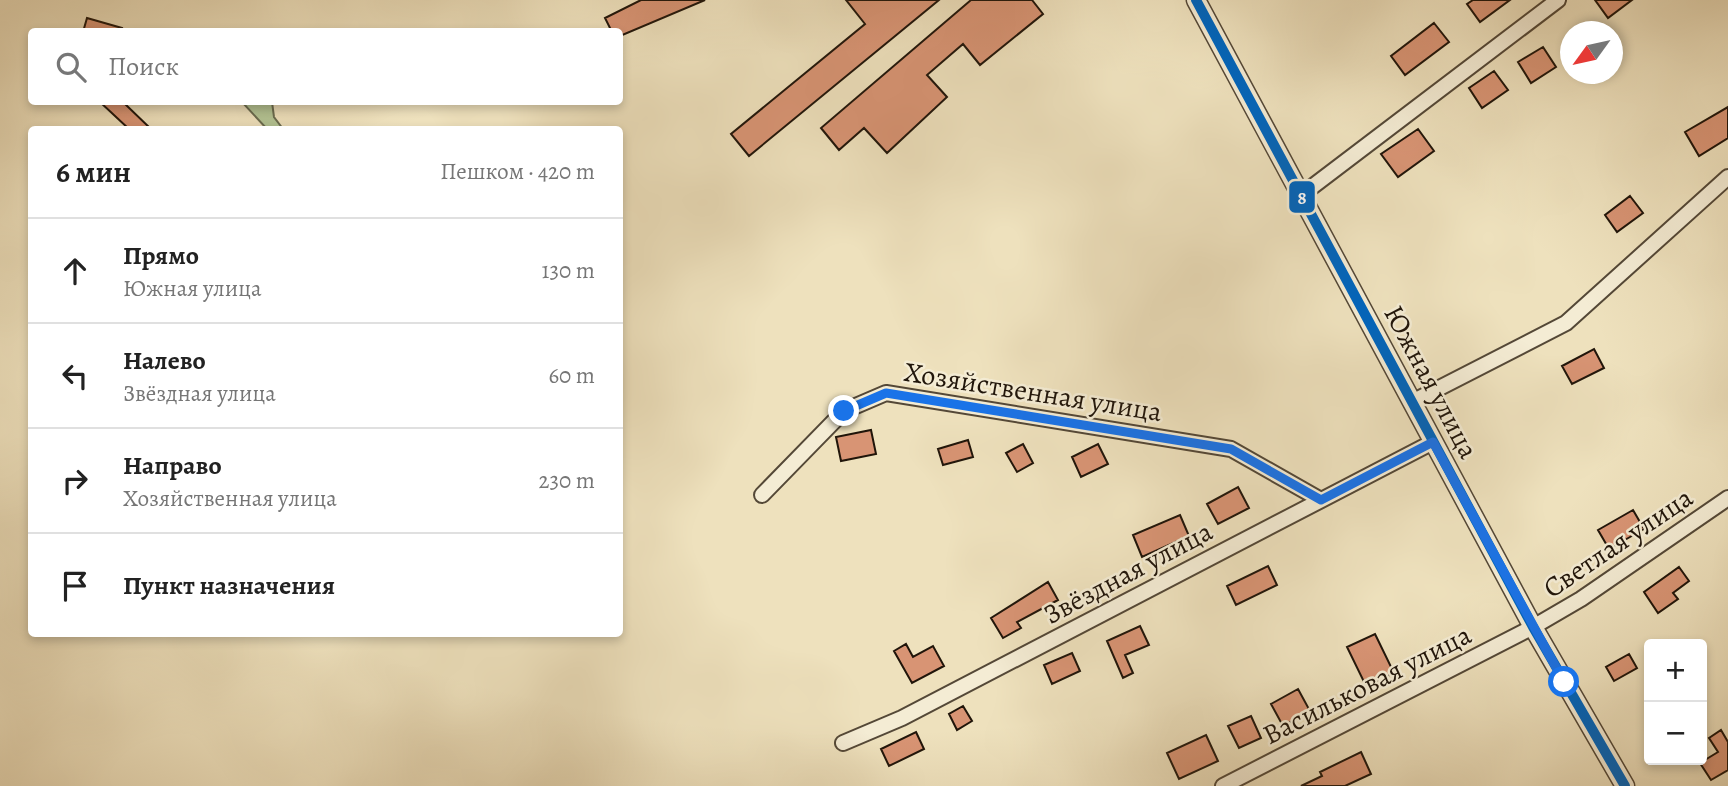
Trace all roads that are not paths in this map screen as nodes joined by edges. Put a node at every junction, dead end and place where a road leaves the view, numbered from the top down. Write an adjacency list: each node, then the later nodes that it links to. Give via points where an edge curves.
1 (1196, 0): 4 (street, Южная улица)
2 (1558, 0): 4 (street)
3 (1728, 177): 5 (street, via 1566,323)
4 (1300, 196): 5 (street, Южная улица)
5 (1412, 402): 6 (street, Южная улица)
6 (1433, 442): 9 (street, Звёздная улица); 10 (street, Южная улица)
7 (762, 495): 9 (street, Хозяйственная улица, via 844,411 886,393 1231,449)
8 (1728, 498): 10 (street, Светлая улица)
9 (1321, 500): 11 (street, Звёздная улица, via 914,712)
10 (1533, 627): 12 (street, Васильковая улица); 13 (street, Южная улица)
11 (842, 743)
12 (1223, 786)
13 (1625, 786)

